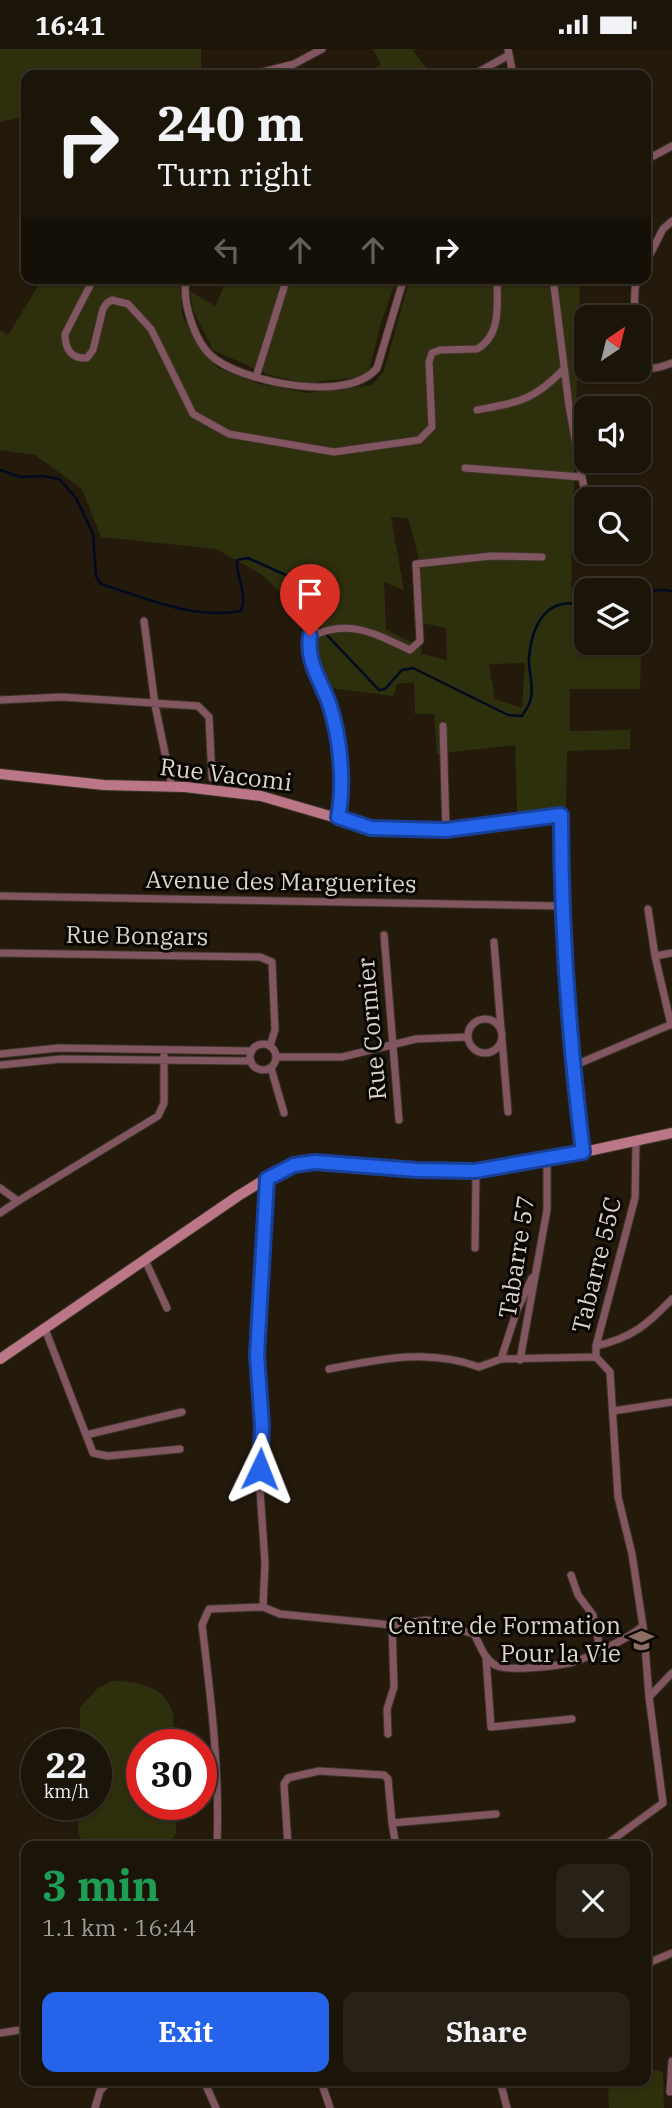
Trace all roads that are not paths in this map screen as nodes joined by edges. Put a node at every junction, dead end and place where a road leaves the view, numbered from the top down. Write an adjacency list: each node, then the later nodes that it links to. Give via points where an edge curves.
1 (322, 49): 3 (street)
2 (508, 52): 4 (street); 5 (street)
3 (271, 70)
4 (481, 70)
5 (512, 70)
6 (672, 146): 7 (street)
7 (651, 157)
8 (672, 221): 9 (street)
9 (651, 252)
10 (91, 284): 14 (street, via 65,334 65,344 77,358 87,358 93,350 107,303 128,304 152,329 193,414 229,434 334,452 426,436 432,427 432,353 482,346 496,325)
11 (186, 284): 21 (street, via 186,312 207,352)
12 (285, 284): 21 (street)
13 (402, 284): 21 (street, via 377,367 370,376 305,387)
14 (497, 284)
15 (554, 284): 20 (street)
16 (637, 284): 17 (street)
17 (634, 305)
18 (672, 363): 19 (street)
19 (651, 368)
20 (564, 369): 22 (street, via 535,395); 24 (street)
21 (256, 377)
22 (477, 410)
23 (465, 468): 24 (street)
24 (582, 477): 25 (street)
25 (584, 487)
26 (542, 557): 34 (street, via 491,556 416,564 420,641 410,650 358,628 337,626 310,636 308,652 336,731 342,779)
27 (144, 621): 29 (street)
28 (0, 700): 29 (street, via 62,697)
29 (155, 705): 32 (street, via 189,704 205,709); 33 (street)
30 (443, 726): 35 (street)
31 (0, 774): 33 (street, Rue Vacomi)
32 (212, 778)
33 (172, 787): 34 (street, Rue Vacomi, via 261,796)
34 (338, 817): 35 (street, Rue Vacomi, via 371,828)
35 (446, 830): 37 (street, Rue Vacomi, via 561,815)
36 (0, 896): 37 (street, Avenue des Marguerites)
37 (561, 906): 61 (street)
38 (648, 909): 43 (street)
39 (384, 935): 50 (street, Rue Cormier)
40 (494, 942): 44 (street)
41 (0, 953): 51 (street, Rue Bongars, via 260,957 272,963 275,1030)
42 (672, 953): 43 (street)
43 (655, 956): 46 (street)
44 (500, 1010): 45 (street); 47 (street)
45 (486, 1020): 47 (street); 48 (street, via 474,1024)
46 (672, 1024): 61 (street)
47 (501, 1028): 49 (street)
48 (468, 1037): 50 (street); 54 (street, via 475,1049)
49 (502, 1040): 54 (street); 57 (street)
50 (391, 1043): 56 (street, via 342,1057); 65 (street, Rue Cormier)
51 (270, 1046): 53 (street, via 259,1045); 56 (street)
52 (164, 1051): 53 (street); 55 (street, via 60,1048); 58 (street)
53 (252, 1051): 59 (street)
54 (488, 1052): 57 (street)
55 (0, 1054)
56 (276, 1057): 62 (street)
57 (504, 1060): 63 (street)
58 (164, 1061): 59 (street); 60 (street, via 44,1059); 73 (street, via 164,1103 158,1116)
59 (251, 1061): 62 (street, via 260,1070)
60 (0, 1065)
61 (573, 1066): 68 (street)
62 (271, 1068): 64 (street)
63 (508, 1112)
64 (284, 1113)
65 (399, 1119)
66 (672, 1133): 67 (street)
67 (636, 1141): 68 (street); 81 (street, Tabarre 55C, via 635,1198)
68 (583, 1152): 69 (street)
69 (547, 1160): 70 (street); 77 (street, Tabarre 57, via 547,1210)
70 (475, 1171): 71 (street, via 315,1162 294,1165); 75 (street)
71 (267, 1179): 76 (street); 93 (street, via 257,1355)
72 (0, 1188): 73 (street)
73 (18, 1201): 74 (street)
74 (0, 1213)
75 (475, 1248)
76 (145, 1260): 79 (street); 80 (street)
77 (535, 1271): 84 (street); 85 (street, Tabarre 57)
78 (672, 1299): 81 (street, via 638,1331)
79 (167, 1308)
80 (45, 1329): 83 (street); 90 (street)
81 (596, 1346): 82 (street, Tabarre 55C)
82 (596, 1357): 85 (street); 88 (street, via 610,1372)
83 (0, 1359)
84 (501, 1359): 85 (street); 86 (street, via 479,1367 455,1358 405,1357)
85 (520, 1360)
86 (329, 1369)
87 (672, 1402): 88 (street)
88 (613, 1411): 95 (street, via 618,1497)
89 (182, 1412): 90 (street)
90 (86, 1435): 91 (street, via 93,1453 108,1456)
91 (180, 1449)
92 (571, 1575): 96 (street, via 578,1595 593,1615)
93 (263, 1607): 94 (street, via 280,1615); 106 (street, via 209,1609 202,1625 216,1737)
94 (391, 1625): 97 (street, via 427,1621 460,1628 474,1634); 101 (street, via 394,1687 387,1709)
95 (643, 1626): 96 (street); 99 (street)
96 (600, 1649): 97 (street, via 571,1663 509,1669)
97 (486, 1658): 100 (street, via 491,1727)
98 (672, 1673): 99 (street)
99 (649, 1697): 102 (street)
100 (572, 1719)
101 (388, 1734)
102 (663, 1803): 103 (street); 109 (street)
103 (672, 1806)
104 (496, 1814): 105 (street)
105 (392, 1823): 107 (street, via 384,1775 319,1771 288,1778 284,1784); 108 (street)
106 (217, 1841)
107 (288, 1841)
108 (395, 1841)
109 (610, 1841)
110 (672, 1953): 111 (street)
111 (651, 1962)
112 (21, 2030): 113 (street)
113 (0, 2033)
114 (672, 2061): 119 (street)
115 (104, 2086): 121 (street)
116 (206, 2086): 122 (street)
117 (323, 2086): 120 (street)
118 (501, 2086): 124 (street)
119 (670, 2092)
120 (329, 2106): 123 (street)
121 (95, 2108)
122 (216, 2108)
123 (320, 2108)
124 (507, 2108)

